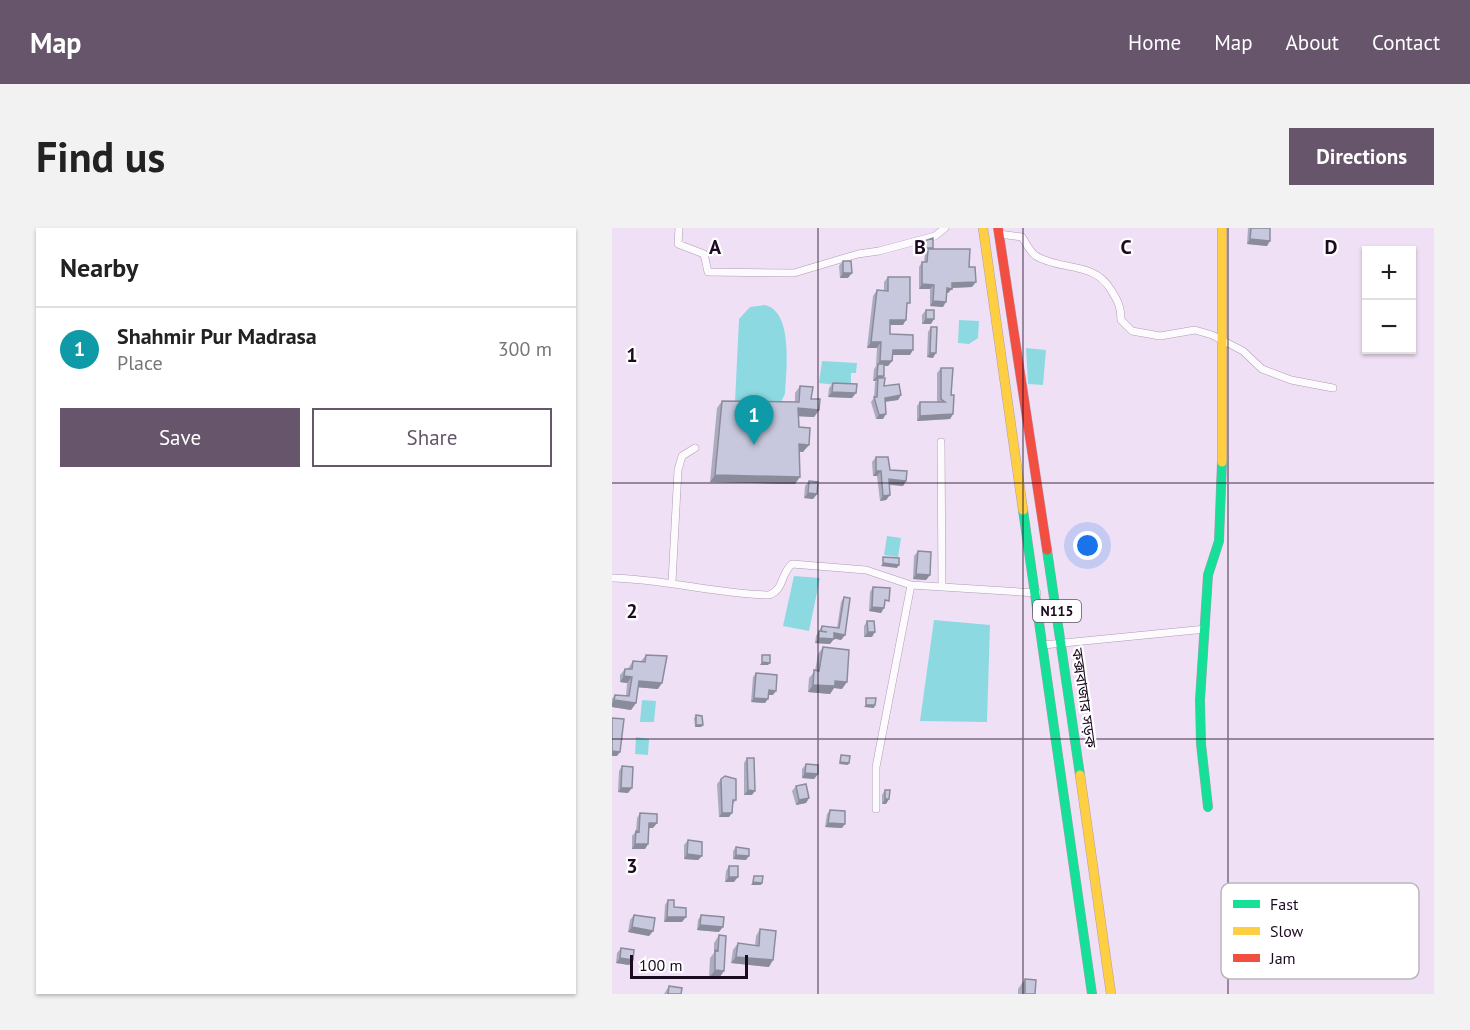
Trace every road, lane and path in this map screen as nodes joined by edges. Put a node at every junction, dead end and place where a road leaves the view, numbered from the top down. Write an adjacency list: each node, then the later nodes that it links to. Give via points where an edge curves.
1 (679, 228): 2 (street, via 678,244 704,254 708,272 778,275 935,236)
2 (945, 228)
3 (983, 228): 14 (main road, N115)
4 (1222, 228): 6 (main road)
5 (999, 231): 6 (street, via 1022,237 1033,254 1046,261 1092,271 1105,279 1121,307 1121,320 1132,331 1160,336 1195,330); 16 (main road, কক্সবাজার সড়ক / N115)
6 (1222, 341): 7 (street, via 1243,351 1262,369 1291,380); 15 (main road, via 1219,541 1208,575)
7 (1334, 388)
8 (941, 442): 13 (street)
9 (695, 448): 11 (street, via 682,456 678,470)
10 (612, 578): 11 (street)
11 (672, 582): 12 (street, via 769,595 782,586 783,575 792,564 866,570)
12 (910, 585): 13 (street); 19 (street, via 876,767)
13 (942, 587): 14 (street)
14 (1037, 593): 17 (main road, N115)
15 (1206, 629): 16 (street); 18 (main road, via 1200,700)
16 (1061, 642): 17 (street); 21 (main road, কক্সবাজার সড়ক / N115)
17 (1043, 645): 20 (main road, N115)
18 (1208, 807)
19 (876, 809)
20 (1092, 994)
21 (1111, 994)

